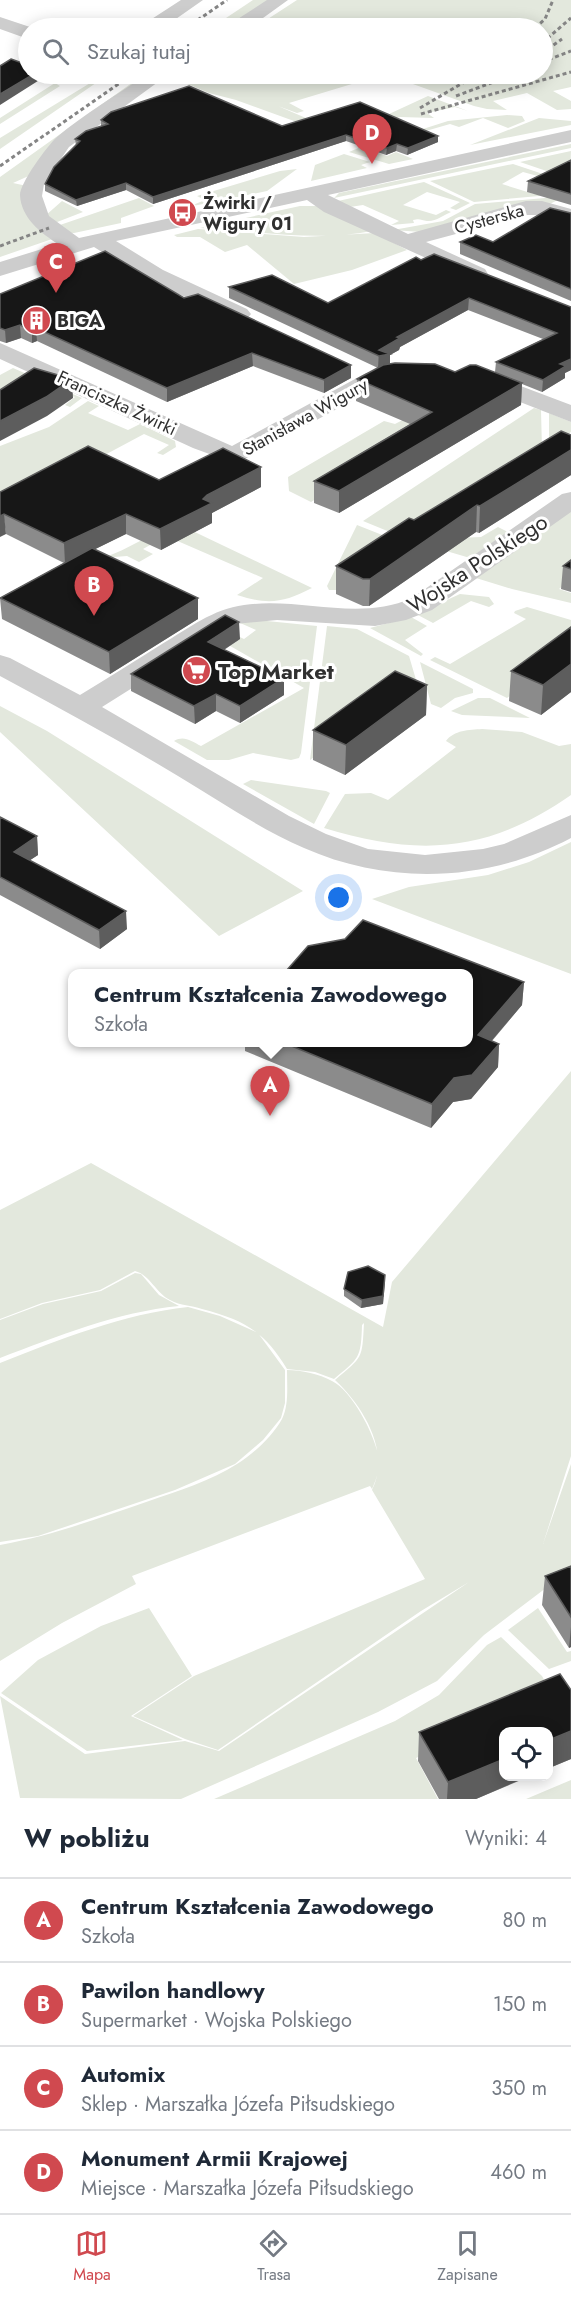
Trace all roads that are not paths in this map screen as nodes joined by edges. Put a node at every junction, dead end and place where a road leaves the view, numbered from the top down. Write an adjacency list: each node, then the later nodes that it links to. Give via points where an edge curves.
1 (194, 0): 3 (street)
2 (279, 0): 4 (street)
3 (166, 18)
4 (252, 18)
5 (0, 23): 6 (street)
6 (18, 29)
7 (143, 84): 12 (street, via 62,143 33,184 31,196 47,227)
8 (571, 136): 9 (street)
9 (309, 192): 11 (street, via 332,207); 12 (street)
10 (571, 216): 11 (street, Cysterska, via 526,208)
11 (406, 241): 14 (street)
12 (86, 242): 13 (street); 15 (street)
13 (0, 269)
14 (499, 283)
15 (259, 323)
16 (0, 350): 20 (street, Franciszka Żwirki)
17 (425, 376): 20 (street, Stanisława Wigury, via 365,373)
18 (462, 376): 19 (street, via 479,377)
19 (571, 414)
20 (234, 455)
21 (571, 500): 23 (street, Wojska Polskiego, via 422,604 399,614 369,618 273,611 235,614)
22 (0, 664): 23 (street)
23 (82, 707): 24 (street, via 282,825 336,850 363,857 406,865 459,864 517,850)
24 (571, 825)

